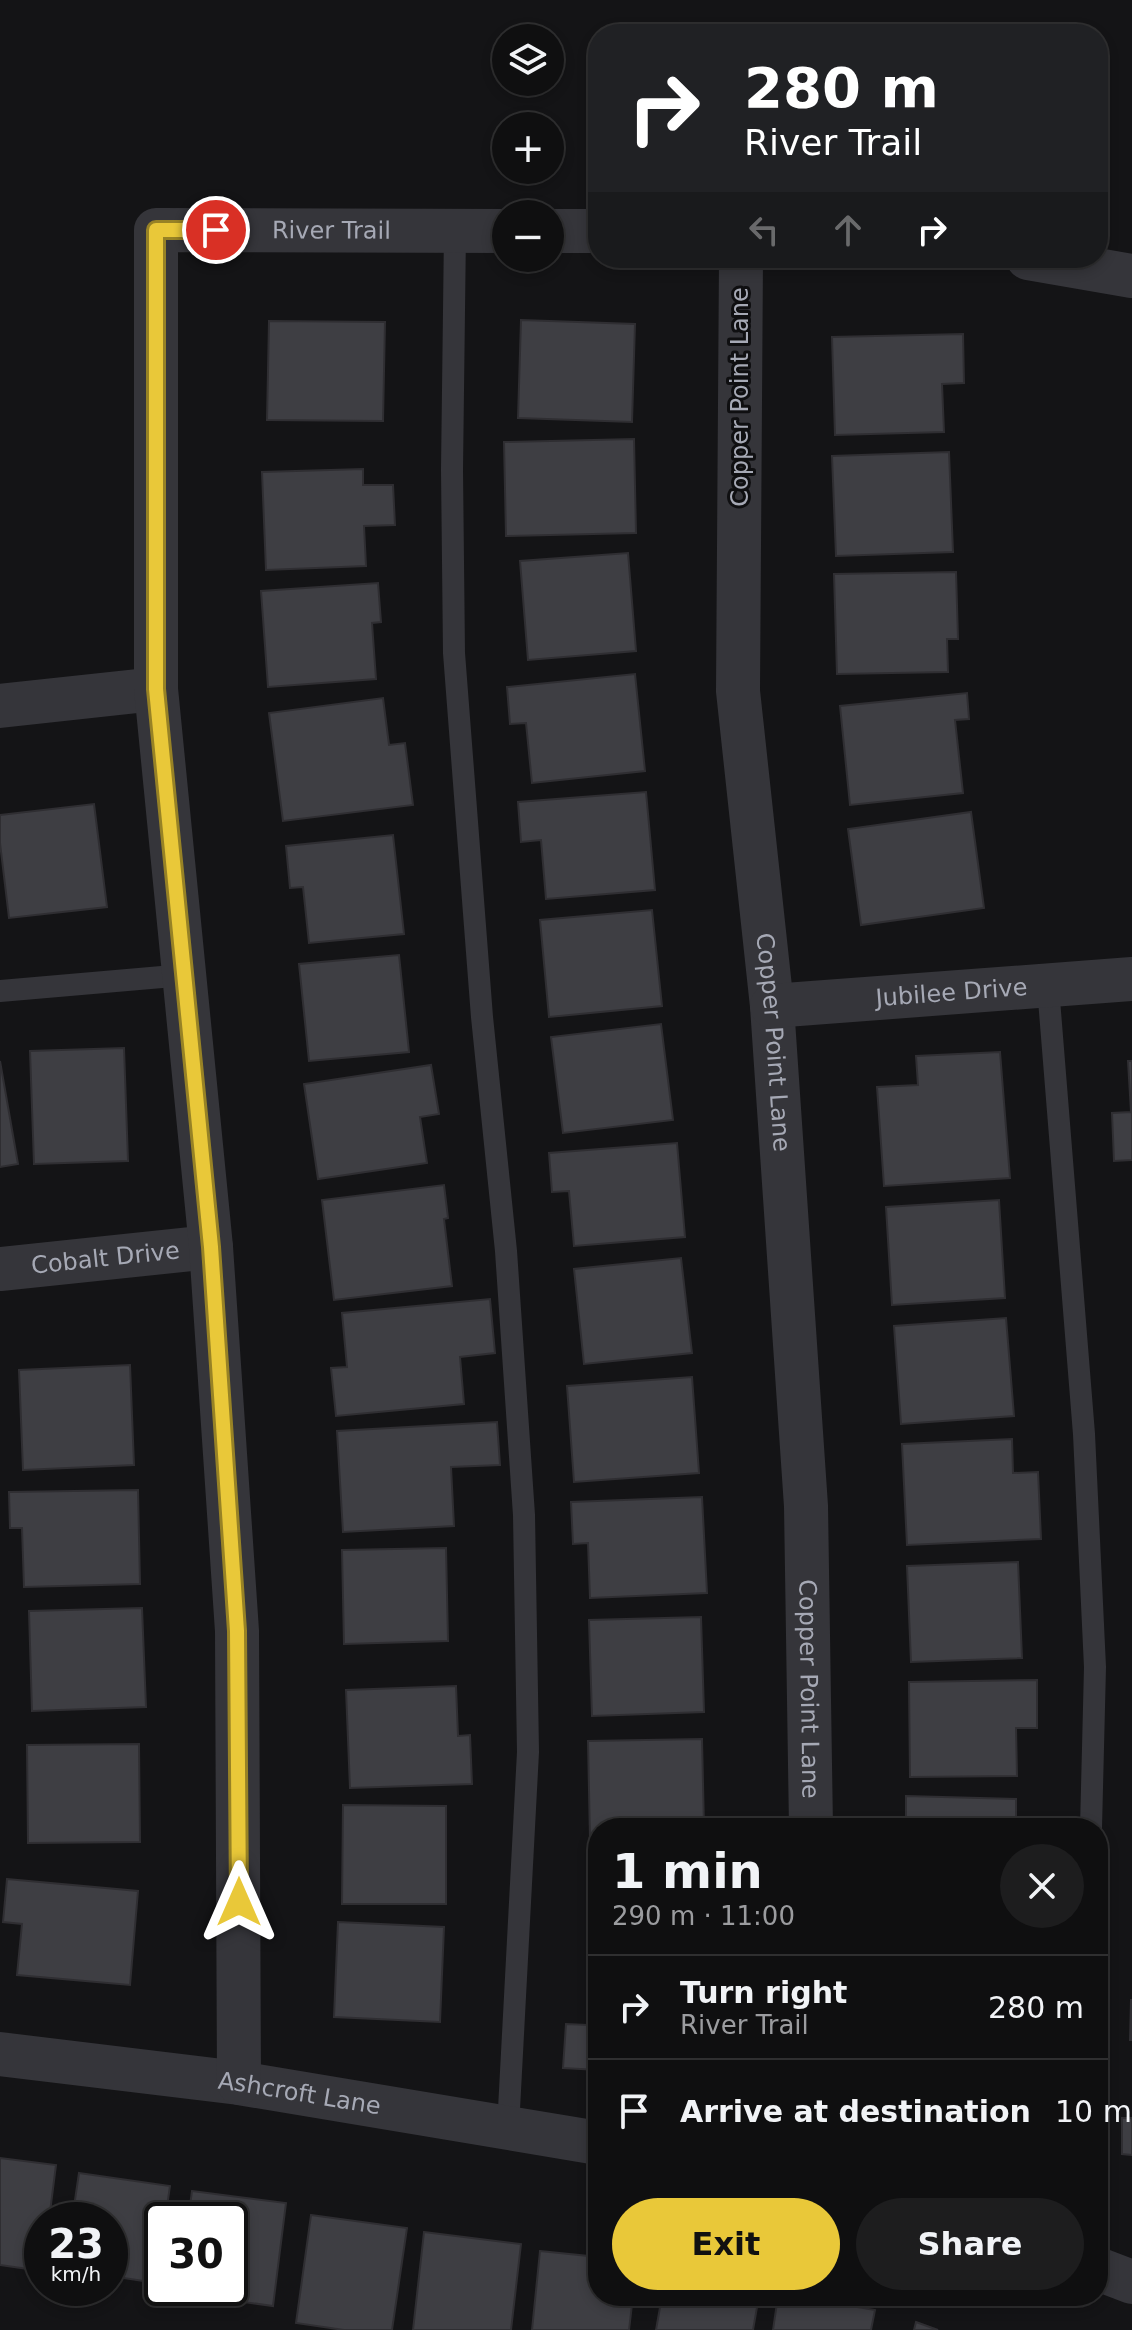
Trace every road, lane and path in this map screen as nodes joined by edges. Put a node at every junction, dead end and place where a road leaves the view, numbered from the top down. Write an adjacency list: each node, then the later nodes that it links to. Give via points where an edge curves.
1 (455, 231): 2 (street, River Trail); 8 (street, River Trail, via 156,230); 21 (lane, via 454,653 524,1515 528,1752)
2 (492, 231)
3 (564, 231): 4 (street)
4 (588, 231)
5 (741, 268): 14 (street, Copper Point Lane, via 738,691)
6 (1086, 268): 7 (street)
7 (1132, 276)
8 (156, 689): 9 (street); 10 (street)
9 (0, 706)
10 (185, 975): 13 (lane); 15 (street)
11 (1132, 979): 12 (street, Jubilee Drive)
12 (1048, 987): 14 (street, Jubilee Drive); 18 (lane, via 1085,1465 1095,1667)
13 (0, 991)
14 (772, 1006): 17 (street, Copper Point Lane, via 806,1506)
15 (211, 1247): 16 (street, Cobalt Drive); 20 (street, via 237,1631)
16 (0, 1269)
17 (811, 1818)
18 (1091, 1818)
19 (0, 2054): 20 (street, Ashcroft Lane)
20 (239, 2083): 21 (street, Ashcroft Lane)
21 (508, 2128): 22 (street, Ashcroft Lane)
22 (588, 2141)
23 (1108, 2273): 24 (street)
24 (1132, 2282)

